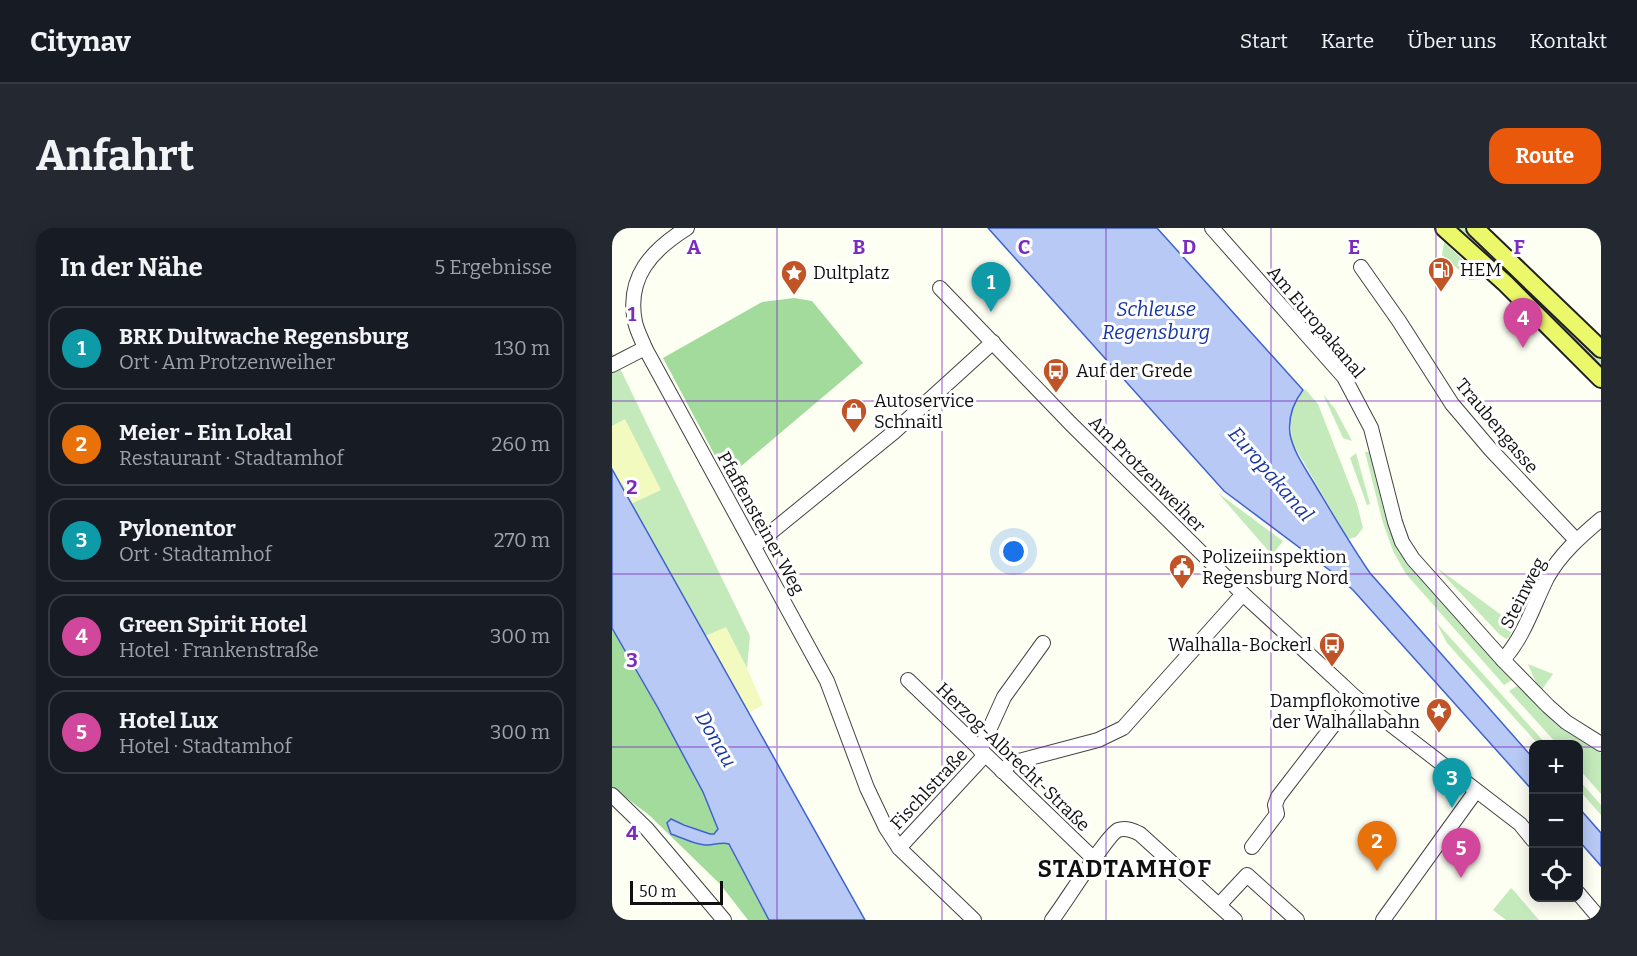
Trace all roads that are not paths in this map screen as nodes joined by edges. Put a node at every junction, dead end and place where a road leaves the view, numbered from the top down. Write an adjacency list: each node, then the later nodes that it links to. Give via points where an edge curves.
1 (687, 228): 8 (street, Pfaffensteiner Weg, via 648,259 636,285 636,324)
2 (1212, 228): 17 (street, Am Europakanal, via 1344,377 1371,428 1402,542 1425,574)
3 (1444, 228): 11 (main road)
4 (1475, 228): 9 (main road)
5 (1361, 267): 13 (street, Traubengasse, via 1452,404)
6 (940, 288): 7 (street, Am Protzenweiher)
7 (993, 342): 14 (street, via 894,432); 15 (street, Am Protzenweiher)
8 (645, 348): 10 (street); 14 (street, Pfaffensteiner Weg)
9 (1601, 350)
10 (617, 363)
11 (1601, 379)
12 (1601, 519): 13 (street, Steinweg)
13 (1576, 540): 17 (street, Steinweg, via 1548,576 1517,644)
14 (754, 546): 27 (street, Pfaffensteiner Weg, via 827,681 867,788)
15 (1244, 594): 19 (street, Am Protzenweiher); 22 (street, via 1123,728 1098,740 1011,763)
16 (1043, 643): 21 (street, Fischlstraße, via 1004,697)
17 (1503, 660): 20 (street, via 1566,722)
18 (908, 680): 21 (street, Herzog-Albrecht-Straße)
19 (1355, 697): 23 (street, Am Protzenweiher); 26 (street, via 1278,797 1277,814)
20 (1601, 744)
21 (982, 753): 22 (street, Herzog-Albrecht-Straße); 27 (street, Fischlstraße)
22 (1002, 771): 28 (street, Herzog-Albrecht-Straße)
23 (1476, 791): 25 (street, Am Protzenweiher); 37 (street)
24 (612, 795): 32 (street, via 647,828)
25 (1529, 835)
26 (1252, 847)
27 (899, 848): 33 (street, Pfaffensteiner Weg)
28 (1094, 860): 30 (street, via 1115,832 1129,829 1140,834); 34 (street)
29 (1583, 900): 31 (street)
30 (1219, 905): 35 (street); 36 (street, via 1247,875)
31 (1598, 919)
32 (724, 920)
33 (974, 920)
34 (1052, 920)
35 (1235, 920)
36 (1298, 920)
37 (1383, 920)

